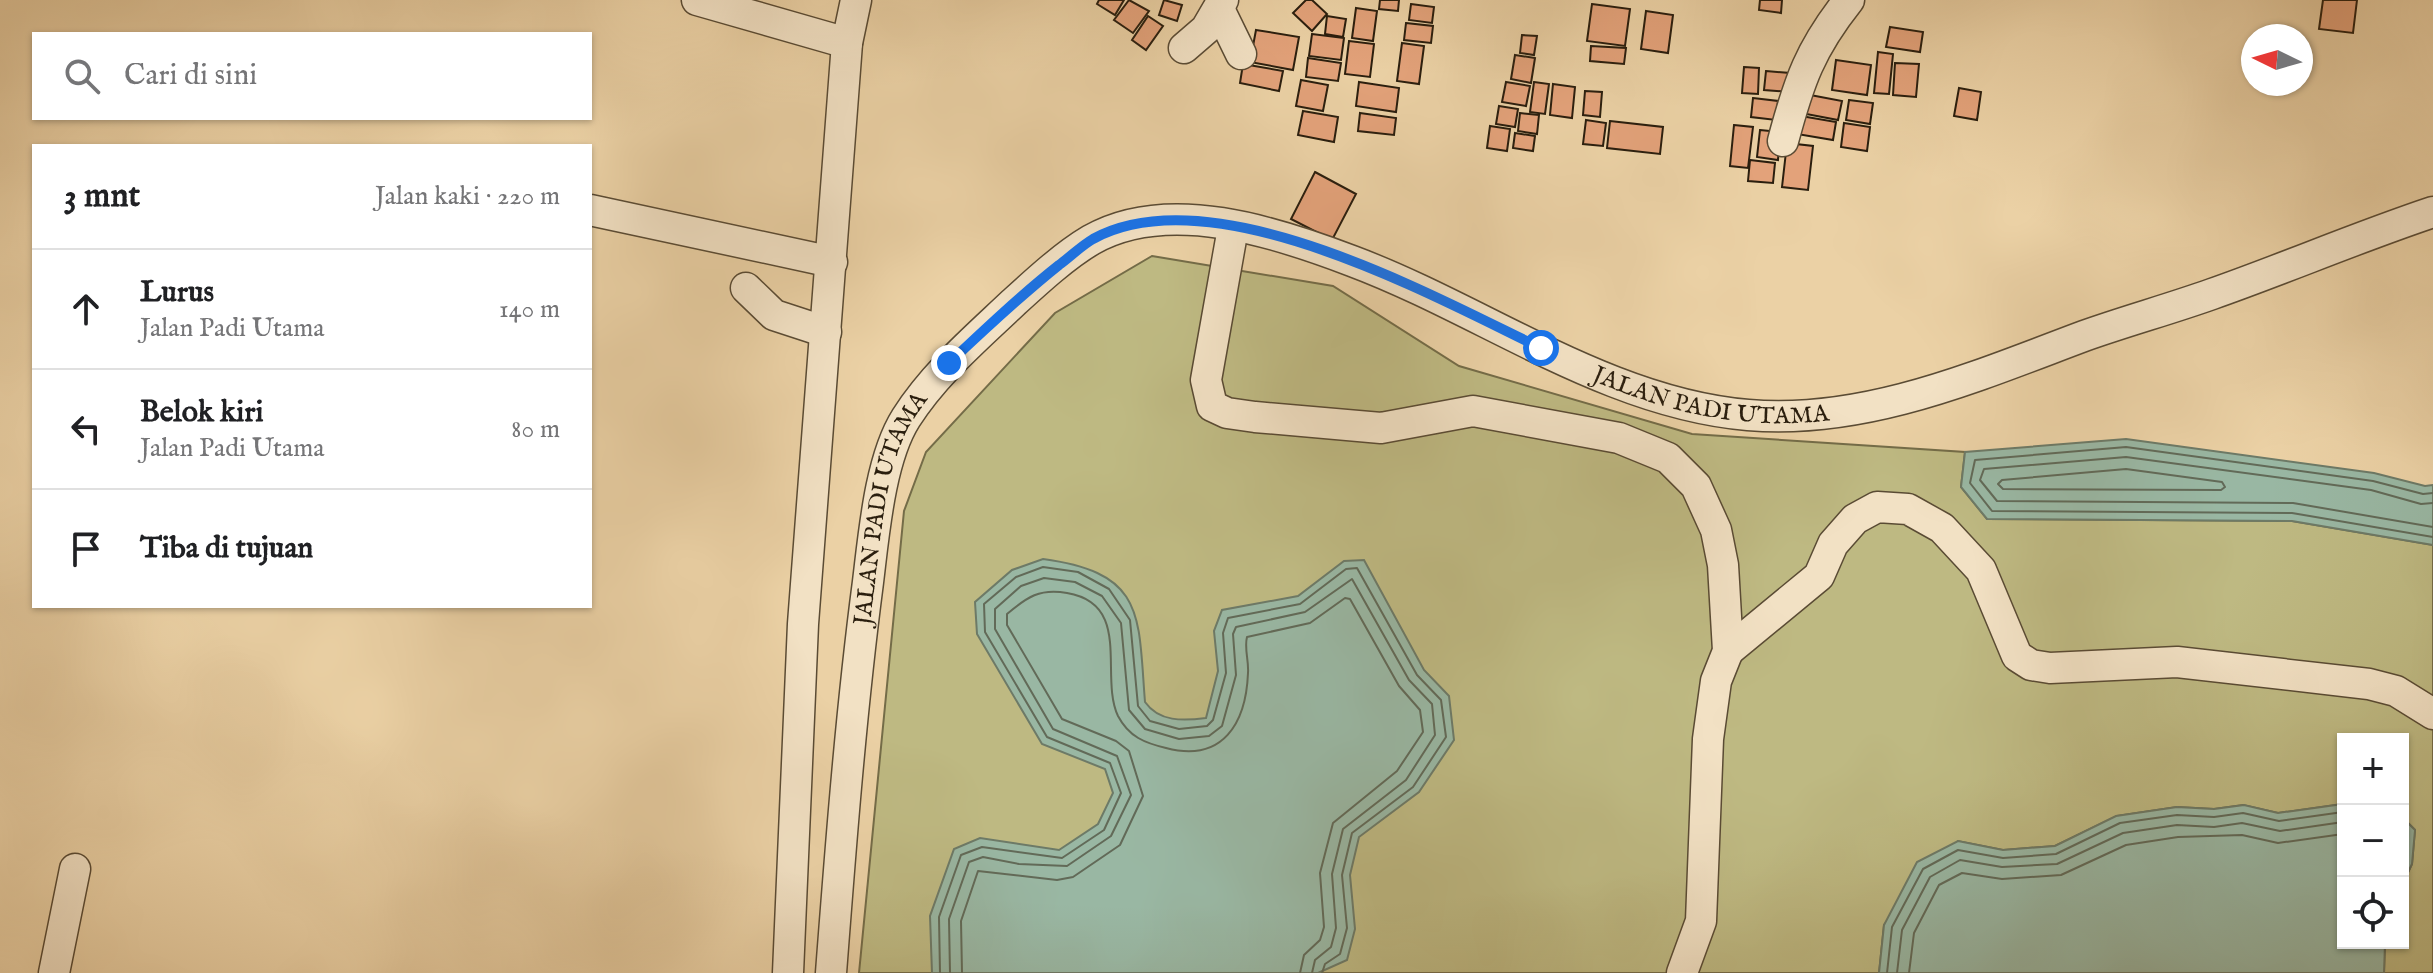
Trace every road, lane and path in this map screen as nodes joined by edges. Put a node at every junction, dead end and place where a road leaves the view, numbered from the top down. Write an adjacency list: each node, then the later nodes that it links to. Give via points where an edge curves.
1 (697, 0): 5 (street)
2 (856, 0): 5 (street)
3 (1849, 0): 8 (street, via 1801,75)
4 (1221, 5): 6 (street); 7 (street)
5 (847, 43): 12 (street)
6 (1184, 48)
7 (1241, 54)
8 (1783, 141)
9 (592, 210): 12 (street)
10 (2433, 212): 11 (street, JALAN PADI UTAMA, via 1976,378 1833,414 1750,415 1679,404 1350,260)
11 (1233, 228): 15 (street, via 1206,380 1212,406 1255,417 1381,428 1473,411 1619,438 1668,458 1696,486 1716,530); 20 (street, JALAN PADI UTAMA, via 1196,221 1141,221 1092,239 949,363 904,421 890,458 871,557)
12 (832, 262): 14 (street)
13 (746, 288): 14 (street, via 774,315)
14 (826, 332): 18 (street, via 803,624)
15 (1728, 651): 16 (street, via 1819,576 1833,544 1855,519 1877,507 1908,509 1942,528 1981,570 2017,656 2031,665 2177,662 2369,684 2396,691); 21 (street, via 1716,681 1708,739 1701,921)
16 (2433, 714)
17 (75, 869): 19 (street)
18 (788, 968)
19 (54, 973)
20 (831, 973)
21 (1682, 973)

